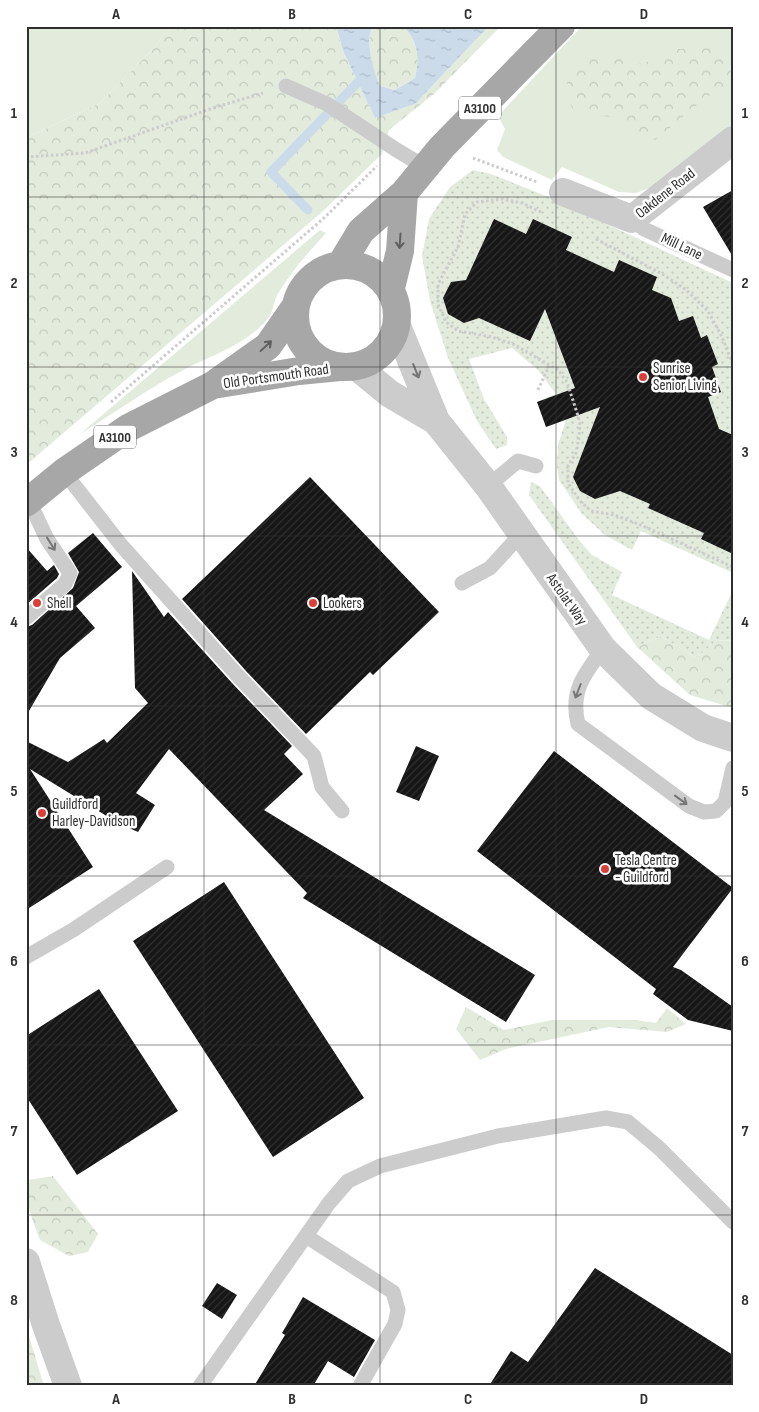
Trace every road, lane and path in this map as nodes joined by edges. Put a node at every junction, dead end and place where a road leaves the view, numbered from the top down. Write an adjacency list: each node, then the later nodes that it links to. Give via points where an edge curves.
1 (561, 26): 4 (main road, A3100)
2 (286, 86): 5 (lane, via 333,108); 6 (path, via 85,153)
3 (733, 140): 11 (street, Oakdene Road)
4 (442, 147): 7 (main road, A3100); 8 (path)
5 (394, 149): 7 (lane); 23 (path, via 324,218)
6 (26, 157)
7 (425, 166): 9 (main road, A3100)
8 (563, 192): 11 (street, Oakdene Road)
9 (404, 193): 13 (main road, A3100, via 361,231); 15 (main road, one-way to 15, via 400,251)
10 (546, 214): 19 (path, via 522,203 502,199 477,202 465,214 458,247 438,284 438,304 446,322 458,331 513,344)
11 (632, 219): 14 (lane, Mill Lane, via 644,229)
12 (588, 234): 18 (path, via 664,275 708,311)
13 (341, 264): 15 (main road, via 372,269); 16 (main road, via 311,278)
14 (733, 270)
15 (391, 288): 17 (main road)
16 (295, 307): 20 (main road, via 295,324 300,340 310,353 324,363); 21 (main road, Old Portsmouth Road / A3100, one-way to 16, via 268,346)
17 (397, 326): 20 (main road, via 383,352 371,361); 24 (street, Astolat Way, one-way to 24)
18 (733, 365)
19 (549, 366): 22 (path); 30 (path, via 558,370 567,382 580,422 576,453 568,466 568,483 580,501 592,511 641,525)
20 (348, 367): 21 (main road, Old Portsmouth Road / A3100); 24 (street, Astolat Way)
21 (212, 385): 26 (main road, Old Portsmouth Road / A3100, via 128,428)
22 (538, 390)
23 (108, 404)
24 (436, 421): 27 (street, Astolat Way)
25 (536, 466): 27 (lane, via 518,461)
26 (64, 472): 28 (main road, Old Portsmouth Road / A3100); 36 (lane, via 121,545 314,756 322,787)
27 (488, 486): 29 (street, Astolat Way)
28 (28, 502): 32 (lane, one-way to 32, via 70,573 65,584)
29 (521, 534): 31 (lane, via 490,568); 33 (street, Astolat Way)
30 (733, 567)
31 (462, 583)
32 (26, 618)
33 (602, 649): 34 (street, Astolat Way, via 651,696 703,728); 35 (lane, one-way to 35, via 588,668 575,700 578,724 689,806 704,812 716,811 725,802)
34 (733, 738)
35 (733, 768)
36 (342, 811)
37 (167, 867): 38 (lane, via 73,930)
38 (26, 957)
39 (733, 1222): 40 (lane, via 659,1148 628,1122 606,1118 498,1136 380,1166 348,1181)
40 (306, 1236): 43 (lane); 44 (lane, via 393,1292 398,1310 395,1324)
41 (26, 1262): 42 (street)
42 (68, 1386)
43 (200, 1386)
44 (360, 1386)

